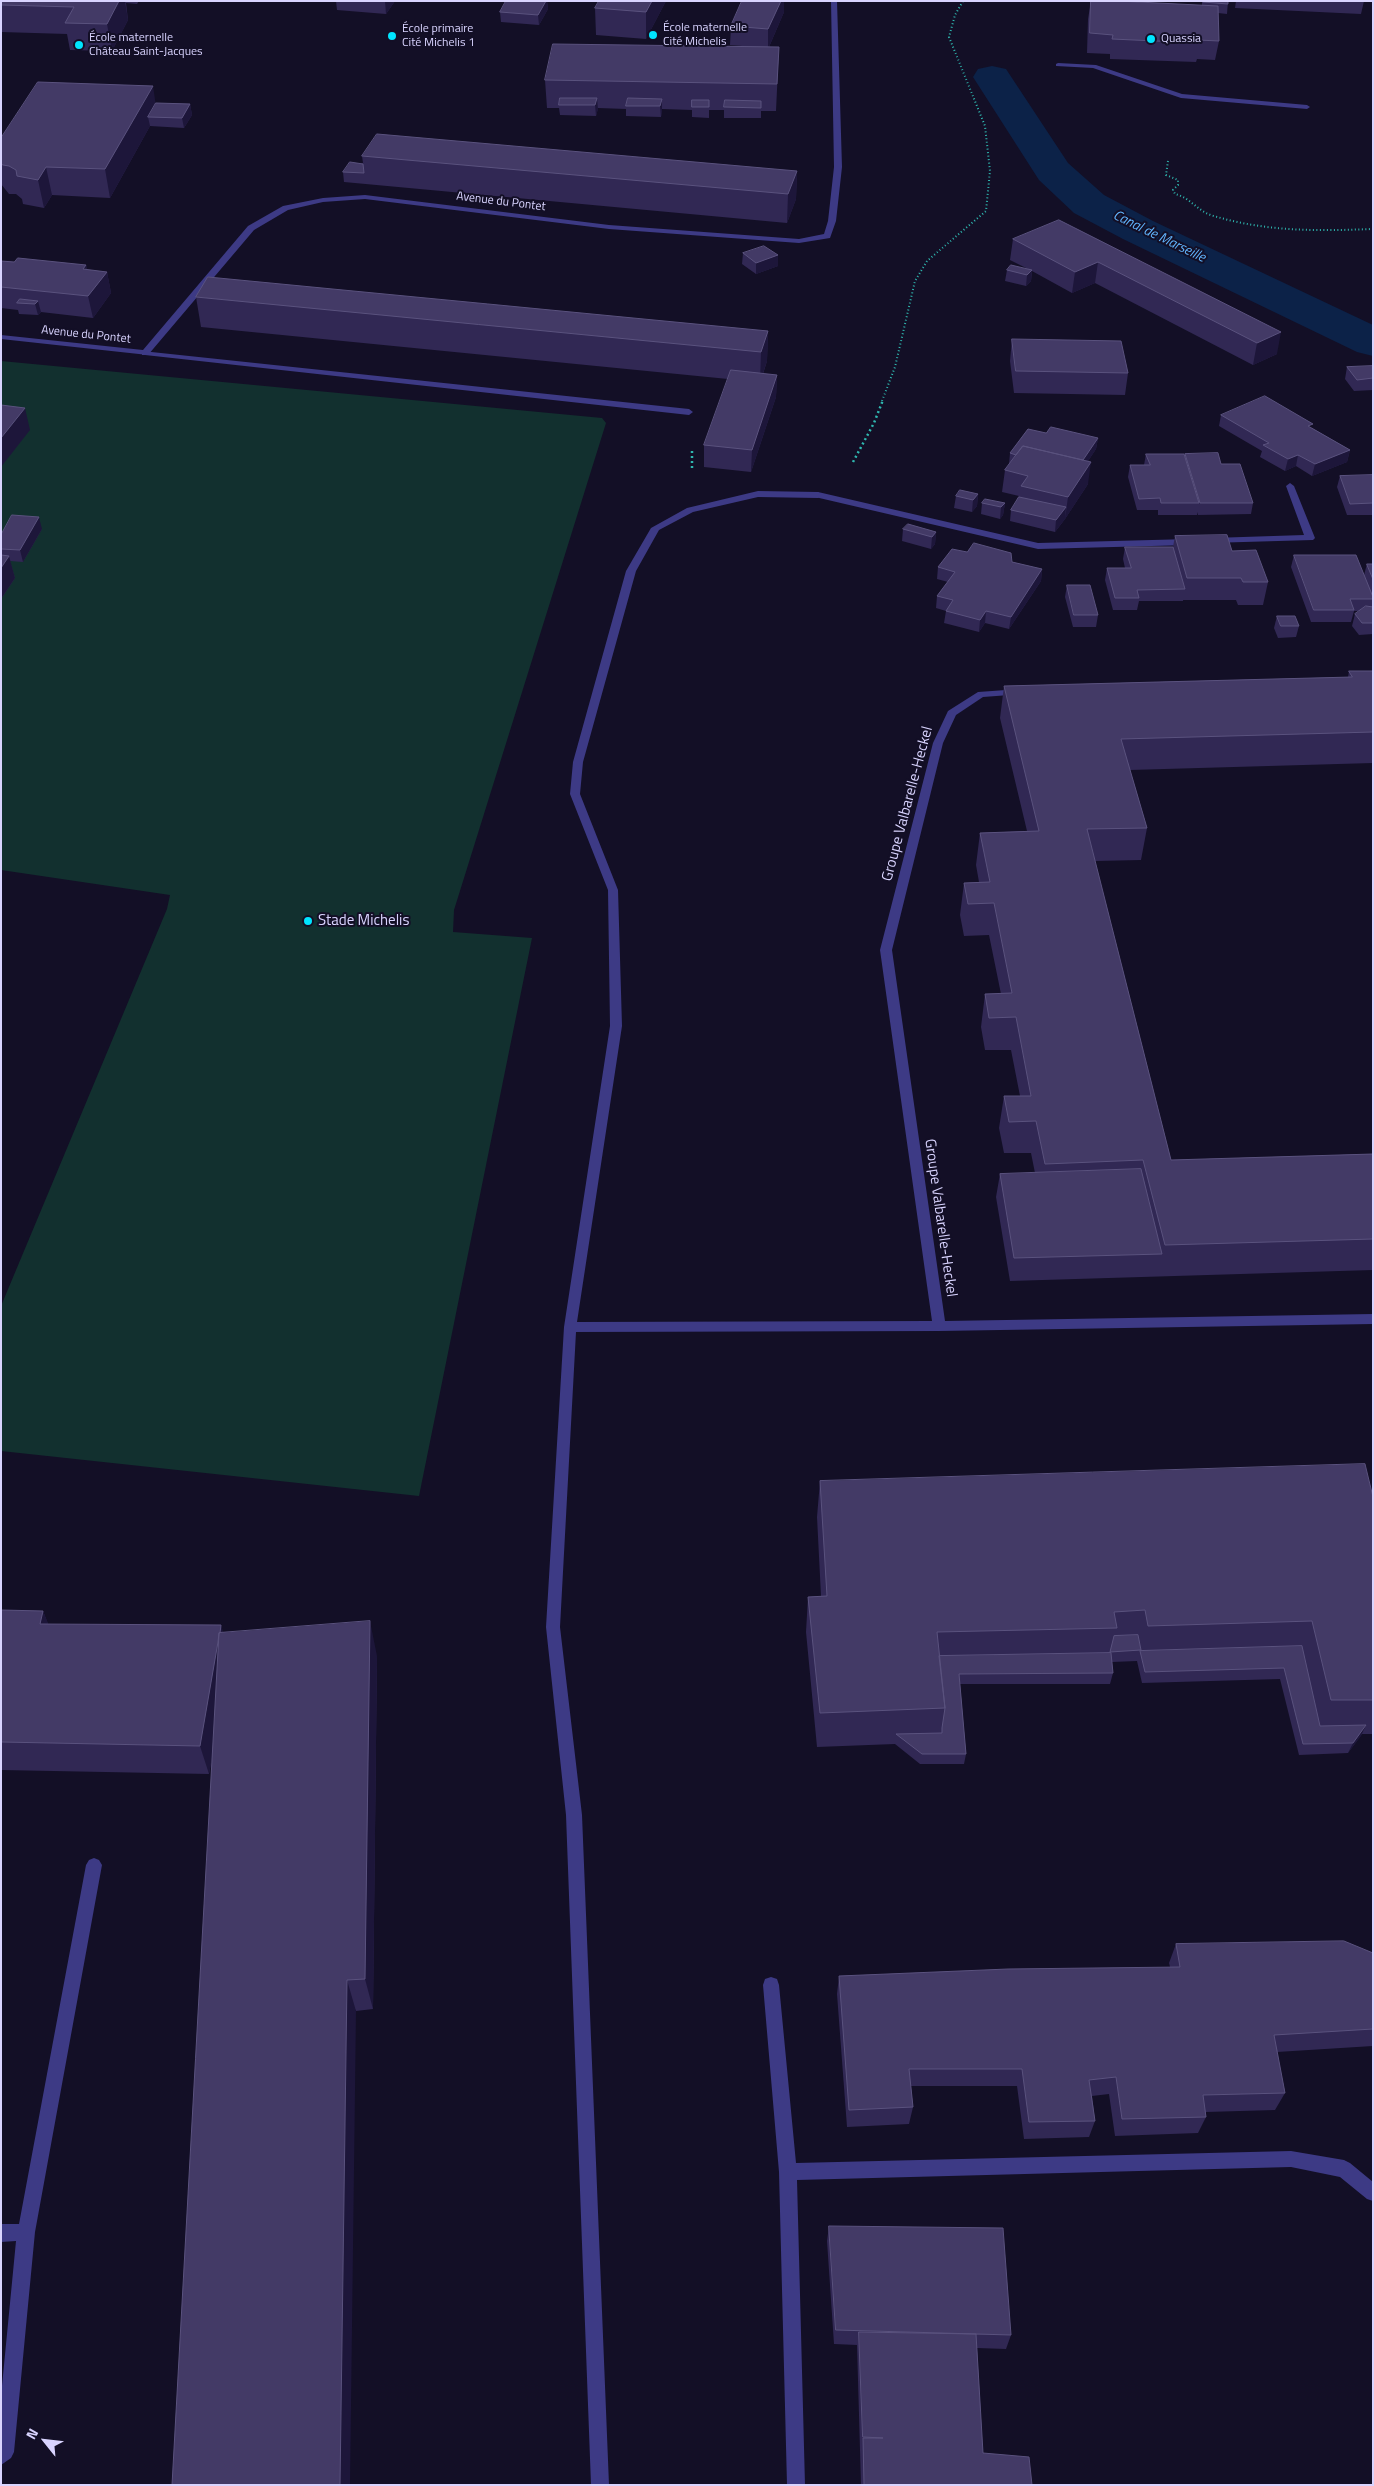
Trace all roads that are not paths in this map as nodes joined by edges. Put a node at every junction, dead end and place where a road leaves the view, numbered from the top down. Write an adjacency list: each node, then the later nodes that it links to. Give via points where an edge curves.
1 (834, 1): 5 (street, Avenue du Pontet, via 838,167 832,221 827,236 790,240 609,226 366,196 323,200 286,208 251,228)
2 (1058, 65): 3 (street, via 1094,66 1181,96)
3 (1307, 107)
4 (1, 337): 5 (street, Avenue du Pontet)
5 (145, 353): 6 (street)
6 (689, 412)
7 (1290, 486): 11 (street, via 1310,538 1038,546 818,495 758,494 690,510 656,528 631,571 578,762 575,794 613,890 616,1026)
8 (1030, 692): 10 (street, Groupe Valbarelle-Heckel, via 981,694 952,714 938,743 886,950)
9 (1373, 1318): 10 (street)
10 (939, 1326): 11 (street)
11 (570, 1327): 19 (street, via 552,1627 574,1815)
12 (94, 1865): 17 (street)
13 (771, 1985): 14 (street)
14 (788, 2172): 15 (street, via 1291,2159 1344,2169); 20 (street)
15 (1373, 2193)
16 (1, 2232): 17 (street)
17 (26, 2232): 18 (street, via 4,2452)
18 (1, 2456)
19 (600, 2485)
20 (796, 2485)

